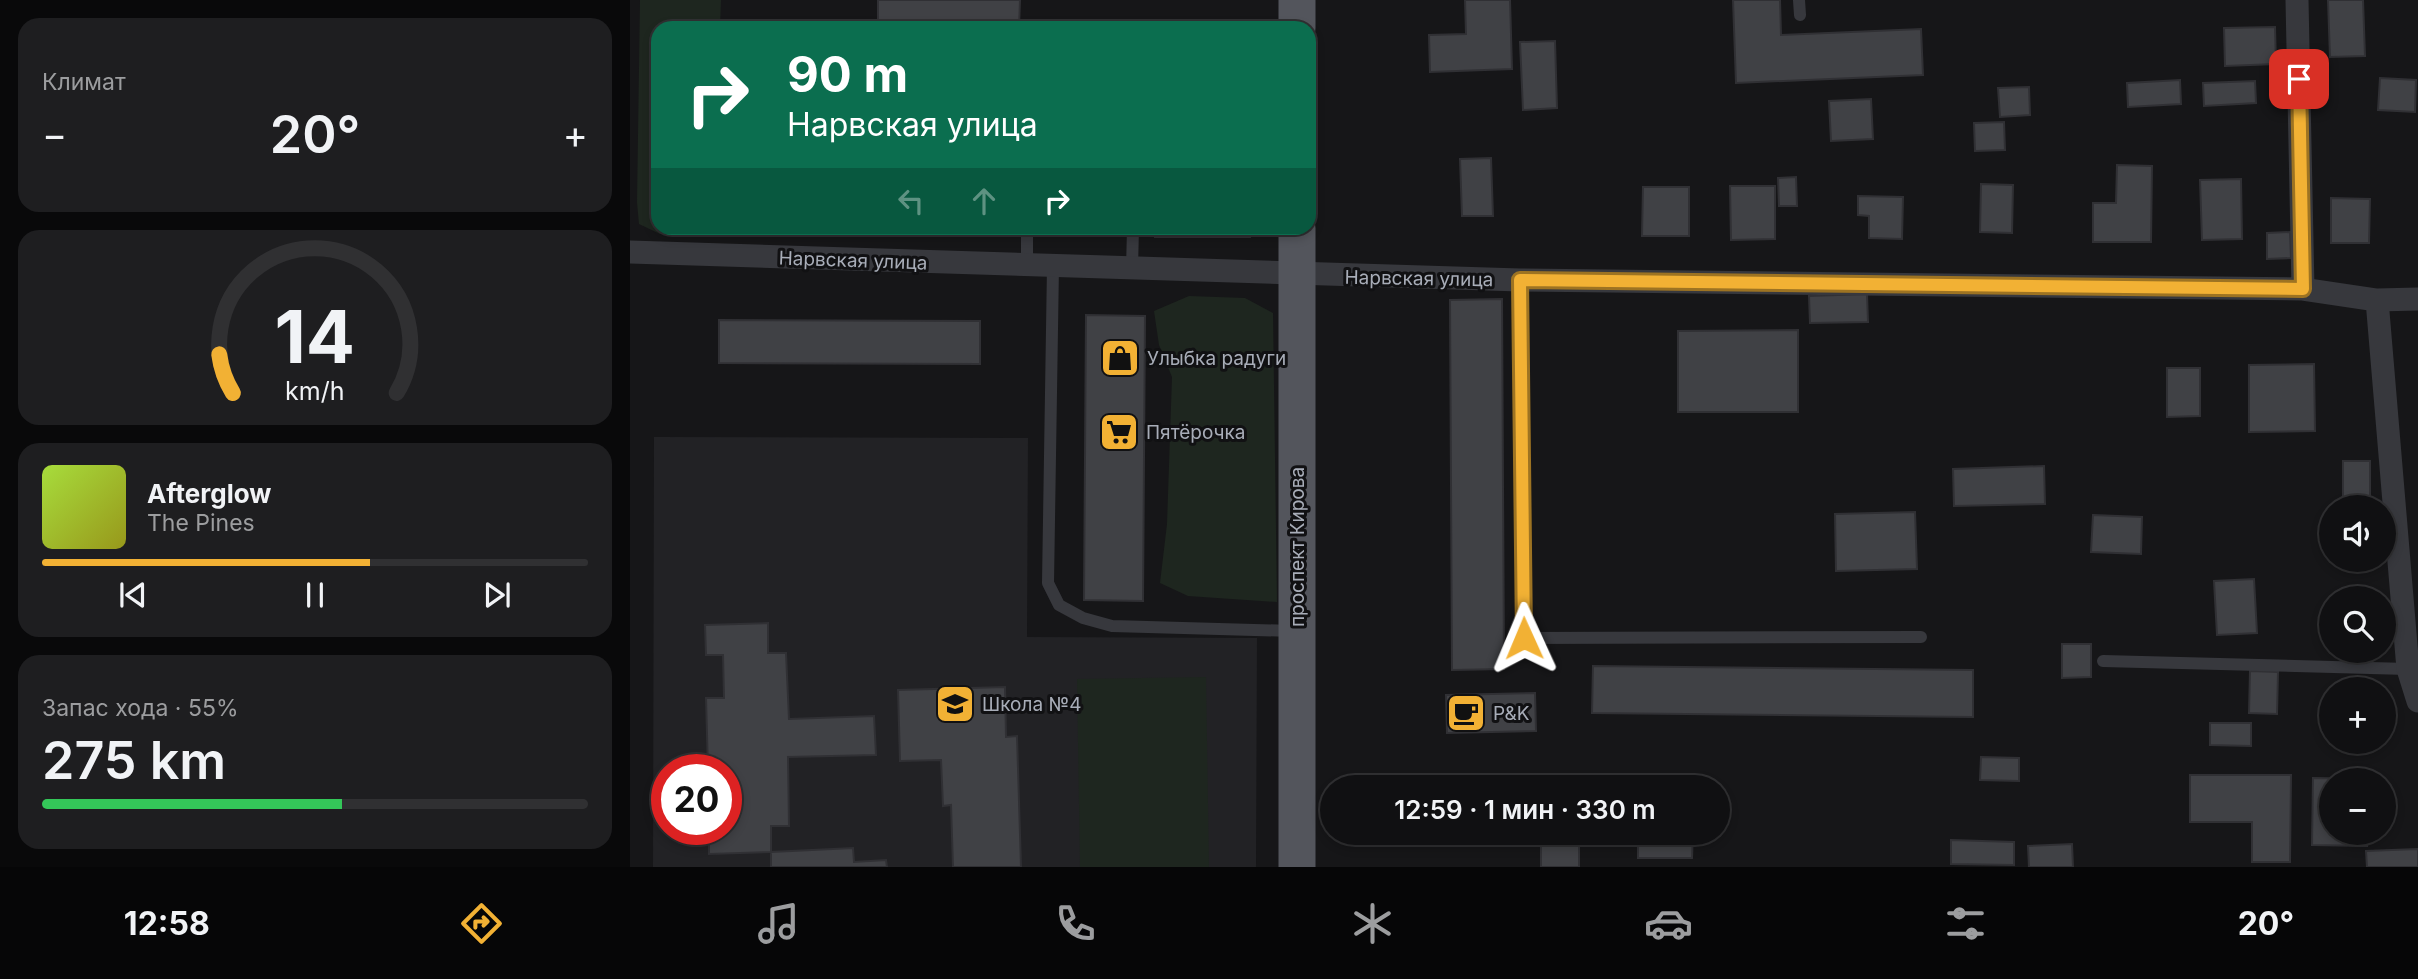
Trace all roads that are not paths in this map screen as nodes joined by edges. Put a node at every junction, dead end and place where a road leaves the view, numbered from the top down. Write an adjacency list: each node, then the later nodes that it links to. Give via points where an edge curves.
1 (1297, 0): 5 (main road)
2 (1799, 0): 4 (lane)
3 (2297, 0): 15 (street)
4 (1800, 15)
5 (1297, 21)
6 (1027, 235): 10 (lane)
7 (1133, 235): 12 (lane)
8 (1297, 235): 13 (main road, проспект Кирова)
9 (630, 252): 10 (street, Нарвская улица)
10 (1027, 266): 11 (street, Нарвская улица)
11 (1053, 267): 12 (street, Нарвская улица); 18 (lane, via 1048,583 1059,605 1112,626)
12 (1132, 269): 13 (street, Нарвская улица)
13 (1298, 275): 14 (street, Нарвская улица); 18 (main road, проспект Кирова)
14 (1520, 280): 15 (street, Нарвская улица); 19 (lane, via 1524,638)
15 (2303, 289): 17 (street, Нарвская улица)
16 (2418, 299): 17 (street, Нарвская улица)
17 (2377, 300): 21 (street)
18 (1297, 631): 23 (main road, проспект Кирова)
19 (1921, 637)
20 (2103, 661): 21 (lane)
21 (2408, 669): 22 (street)
22 (2418, 701)
23 (1297, 867)

